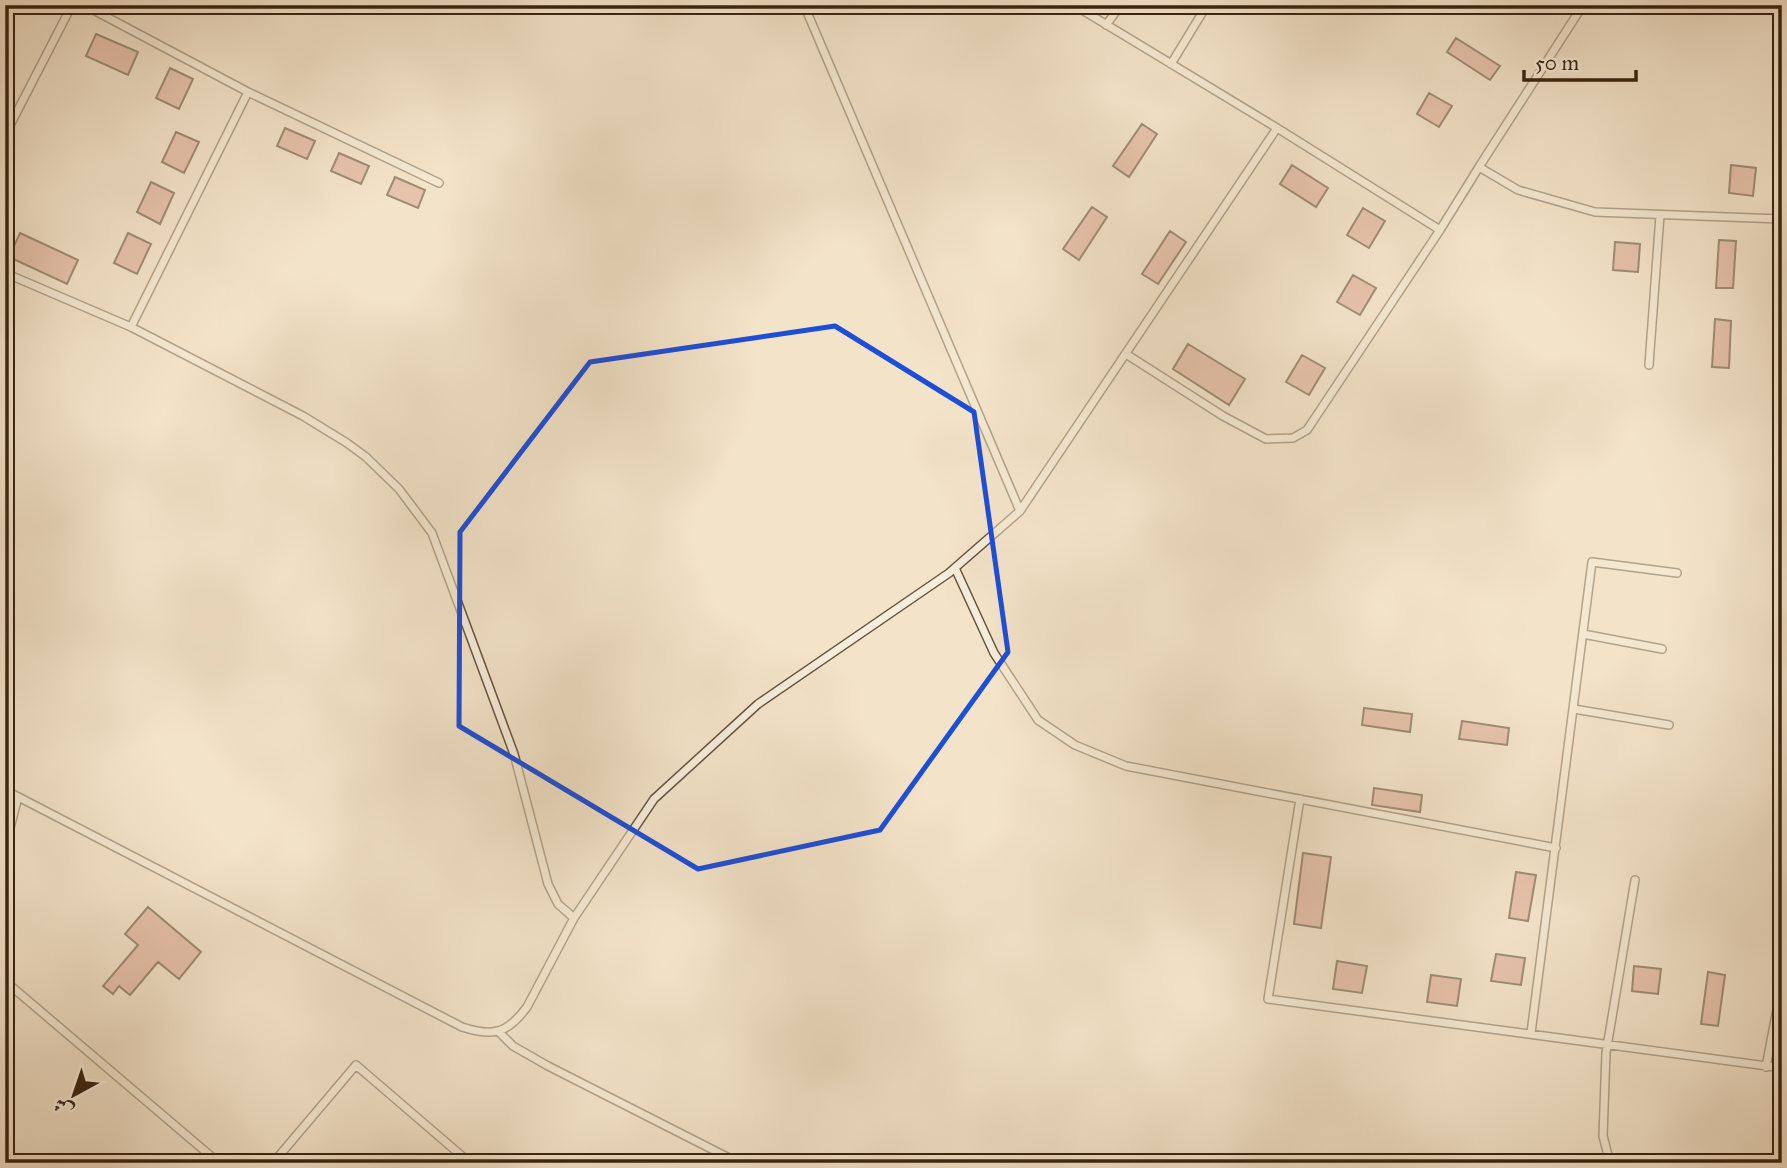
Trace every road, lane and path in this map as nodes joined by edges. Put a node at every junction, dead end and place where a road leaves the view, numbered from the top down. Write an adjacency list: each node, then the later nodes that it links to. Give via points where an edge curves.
1 (72, 5): 12 (lane)
2 (84, 5): 10 (lane)
3 (804, 5): 22 (lane)
4 (1074, 5): 8 (lane)
5 (1121, 5): 8 (lane)
6 (1207, 5): 9 (lane)
7 (1583, 5): 13 (lane)
8 (1106, 25): 9 (lane)
9 (1171, 64): 11 (lane)
10 (248, 92): 14 (lane); 19 (lane)
11 (1277, 128): 17 (lane); 20 (lane)
12 (5, 135)
13 (1479, 167): 15 (lane, via 1518,190 1595,212); 17 (lane)
14 (439, 183)
15 (1660, 215): 16 (lane); 21 (lane)
16 (1782, 219)
17 (1440, 230): 20 (lane, via 1307,430 1293,438 1266,439)
18 (5, 273): 19 (lane)
19 (131, 327): 35 (lane, via 323,427 366,457 400,489 432,533 514,754 548,884 558,904)
20 (1126, 354): 22 (lane)
21 (1649, 365)
22 (1020, 511): 23 (lane)
23 (956, 568): 31 (lane, via 994,653 1038,720 1074,745 1126,766); 35 (lane, via 758,704 654,799)
24 (1676, 573): 25 (lane, via 1592,562)
25 (1583, 634): 26 (lane); 27 (lane)
26 (1662, 649)
27 (1574, 709): 28 (lane); 33 (lane)
28 (1669, 725)
29 (5, 790): 30 (lane)
30 (18, 797): 32 (lane); 38 (lane, via 462,1027)
31 (1300, 799): 33 (lane); 39 (lane, via 1268,999)
32 (5, 847)
33 (1556, 848): 39 (lane)
34 (1635, 880): 40 (lane)
35 (574, 918): 38 (lane, via 527,1007)
36 (5, 981): 43 (lane)
37 (1782, 983): 41 (lane)
38 (499, 1032): 46 (lane, via 513,1046 548,1066)
39 (1531, 1033): 40 (lane)
40 (1608, 1044): 41 (lane); 47 (lane, via 1603,1136)
41 (1766, 1066): 42 (lane)
42 (1782, 1068)
43 (219, 1163)
44 (273, 1163): 45 (lane, via 356,1065)
45 (470, 1163)
46 (739, 1163)
47 (1610, 1163)

